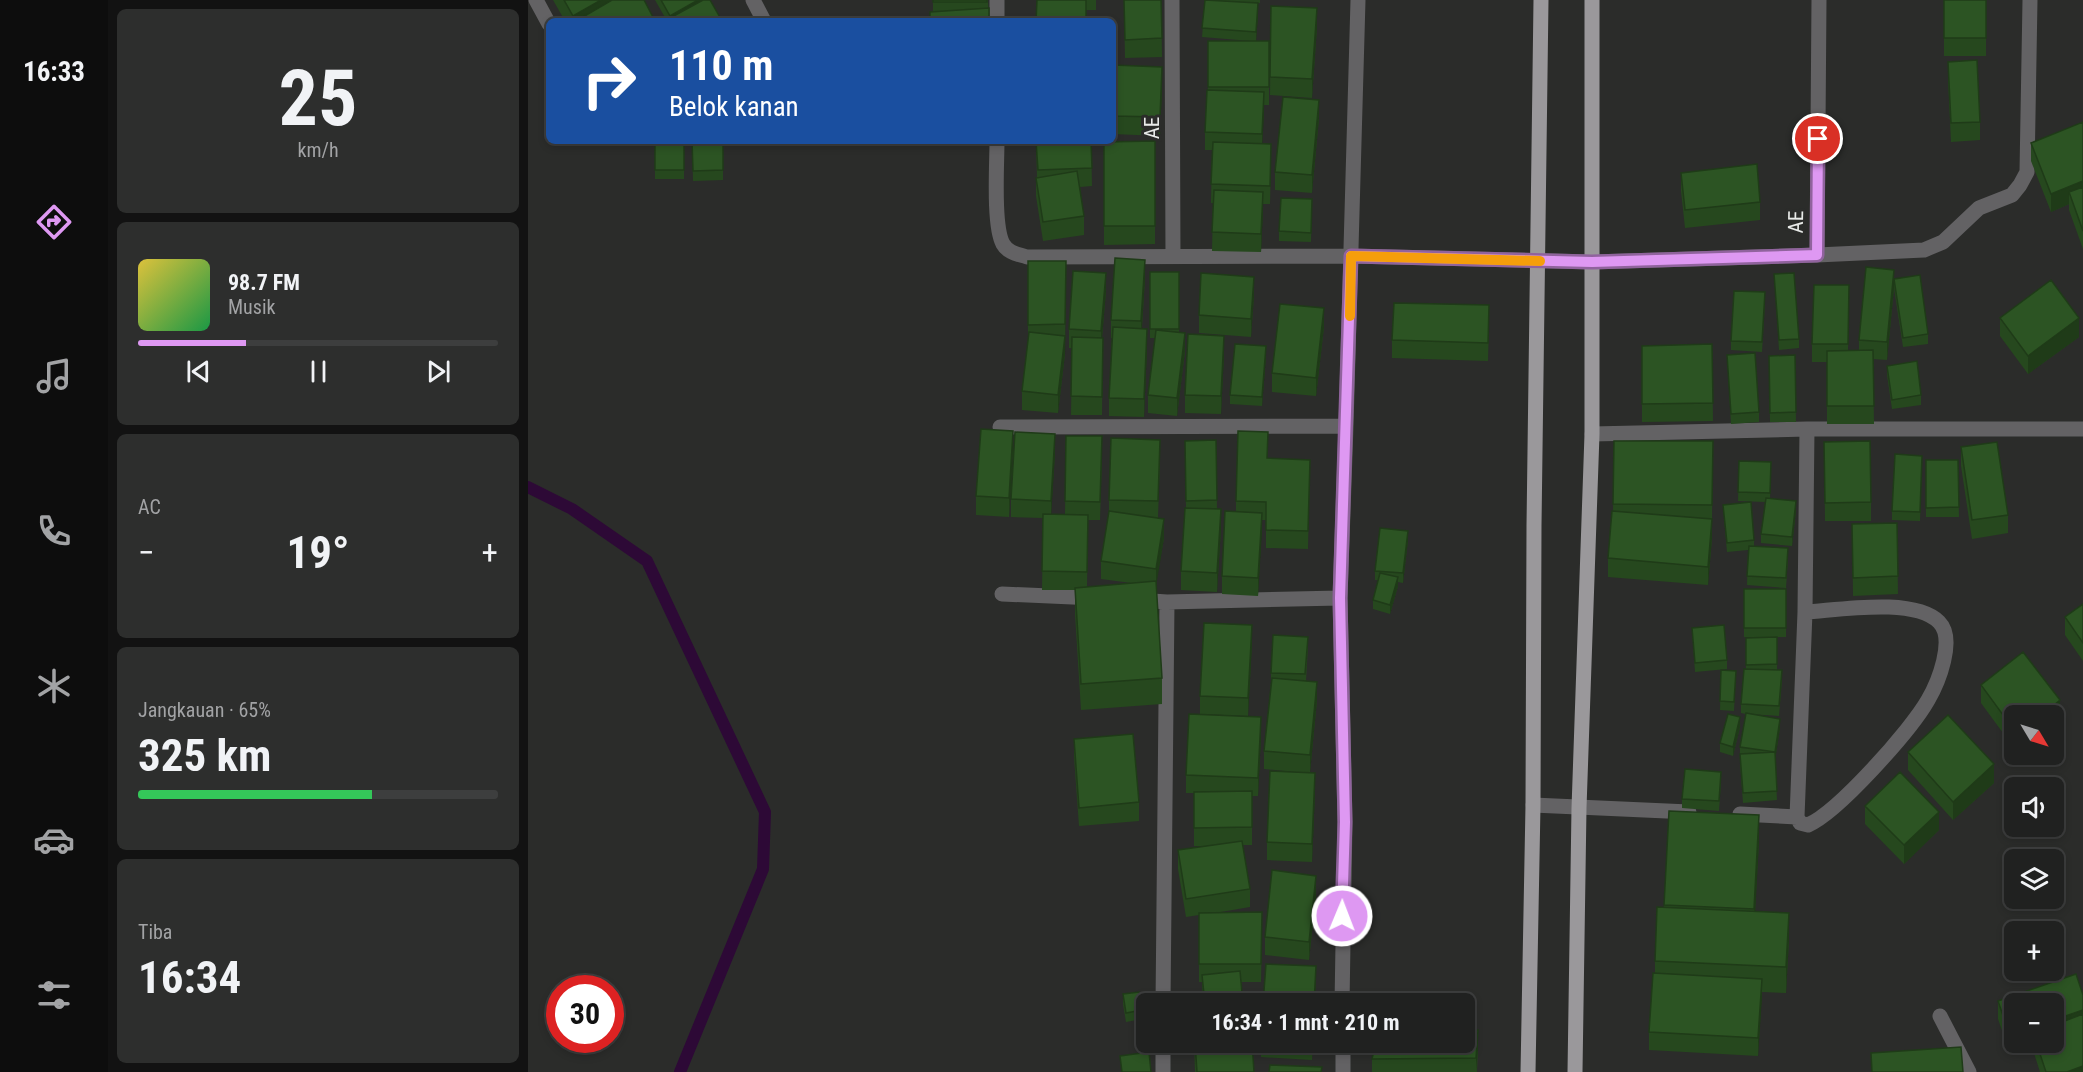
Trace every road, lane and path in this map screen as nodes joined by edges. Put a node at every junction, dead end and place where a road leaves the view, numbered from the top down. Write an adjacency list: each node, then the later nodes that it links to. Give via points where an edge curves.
1 (536, 0): 10 (street)
2 (998, 0): 12 (street)
3 (1172, 0): 15 (street, AE)
4 (1358, 0): 16 (street)
5 (1541, 0): 17 (main road)
6 (1592, 0): 18 (main road)
7 (1819, 0): 14 (street, AE)
8 (2030, 0): 14 (street, via 2027,172 2012,195 1978,208 1942,242 1924,250)
9 (759, 1): 11 (street)
10 (546, 18)
11 (763, 18)
12 (998, 18)
13 (997, 144): 15 (street, AE, via 999,227 1002,243 1010,252 1027,257)
14 (1817, 255): 18 (street, AE)
15 (1173, 256): 16 (street, AE)
16 (1351, 256): 17 (street, AE); 19 (street)
17 (1538, 261): 18 (street, AE); 28 (main road)
18 (1592, 262): 23 (main road)
19 (1347, 426): 20 (street); 25 (street)
20 (1000, 427)
21 (1807, 429): 22 (street); 23 (street); 27 (street)
22 (2083, 429)
23 (1592, 434): 29 (main road)
24 (1002, 594): 26 (street)
25 (1340, 598): 26 (street); 34 (street, via 1345,822)
26 (1167, 602): 33 (street)
27 (1805, 612): 32 (street); 32 (street, via 1899,606 1940,623 1947,640 1928,700 1894,745 1816,821 1804,825)
28 (1533, 806): 29 (street); 40 (main road)
29 (1579, 808): 30 (street); 41 (main road)
30 (1705, 813)
31 (1728, 814): 32 (street)
32 (1797, 817)
33 (1163, 993)
34 (1342, 993)
35 (1940, 1016): 42 (street)
36 (1163, 1053): 38 (street)
37 (1343, 1053): 39 (street)
38 (1163, 1072)
39 (1343, 1072)
40 (1528, 1072)
41 (1575, 1072)
42 (1969, 1072)

